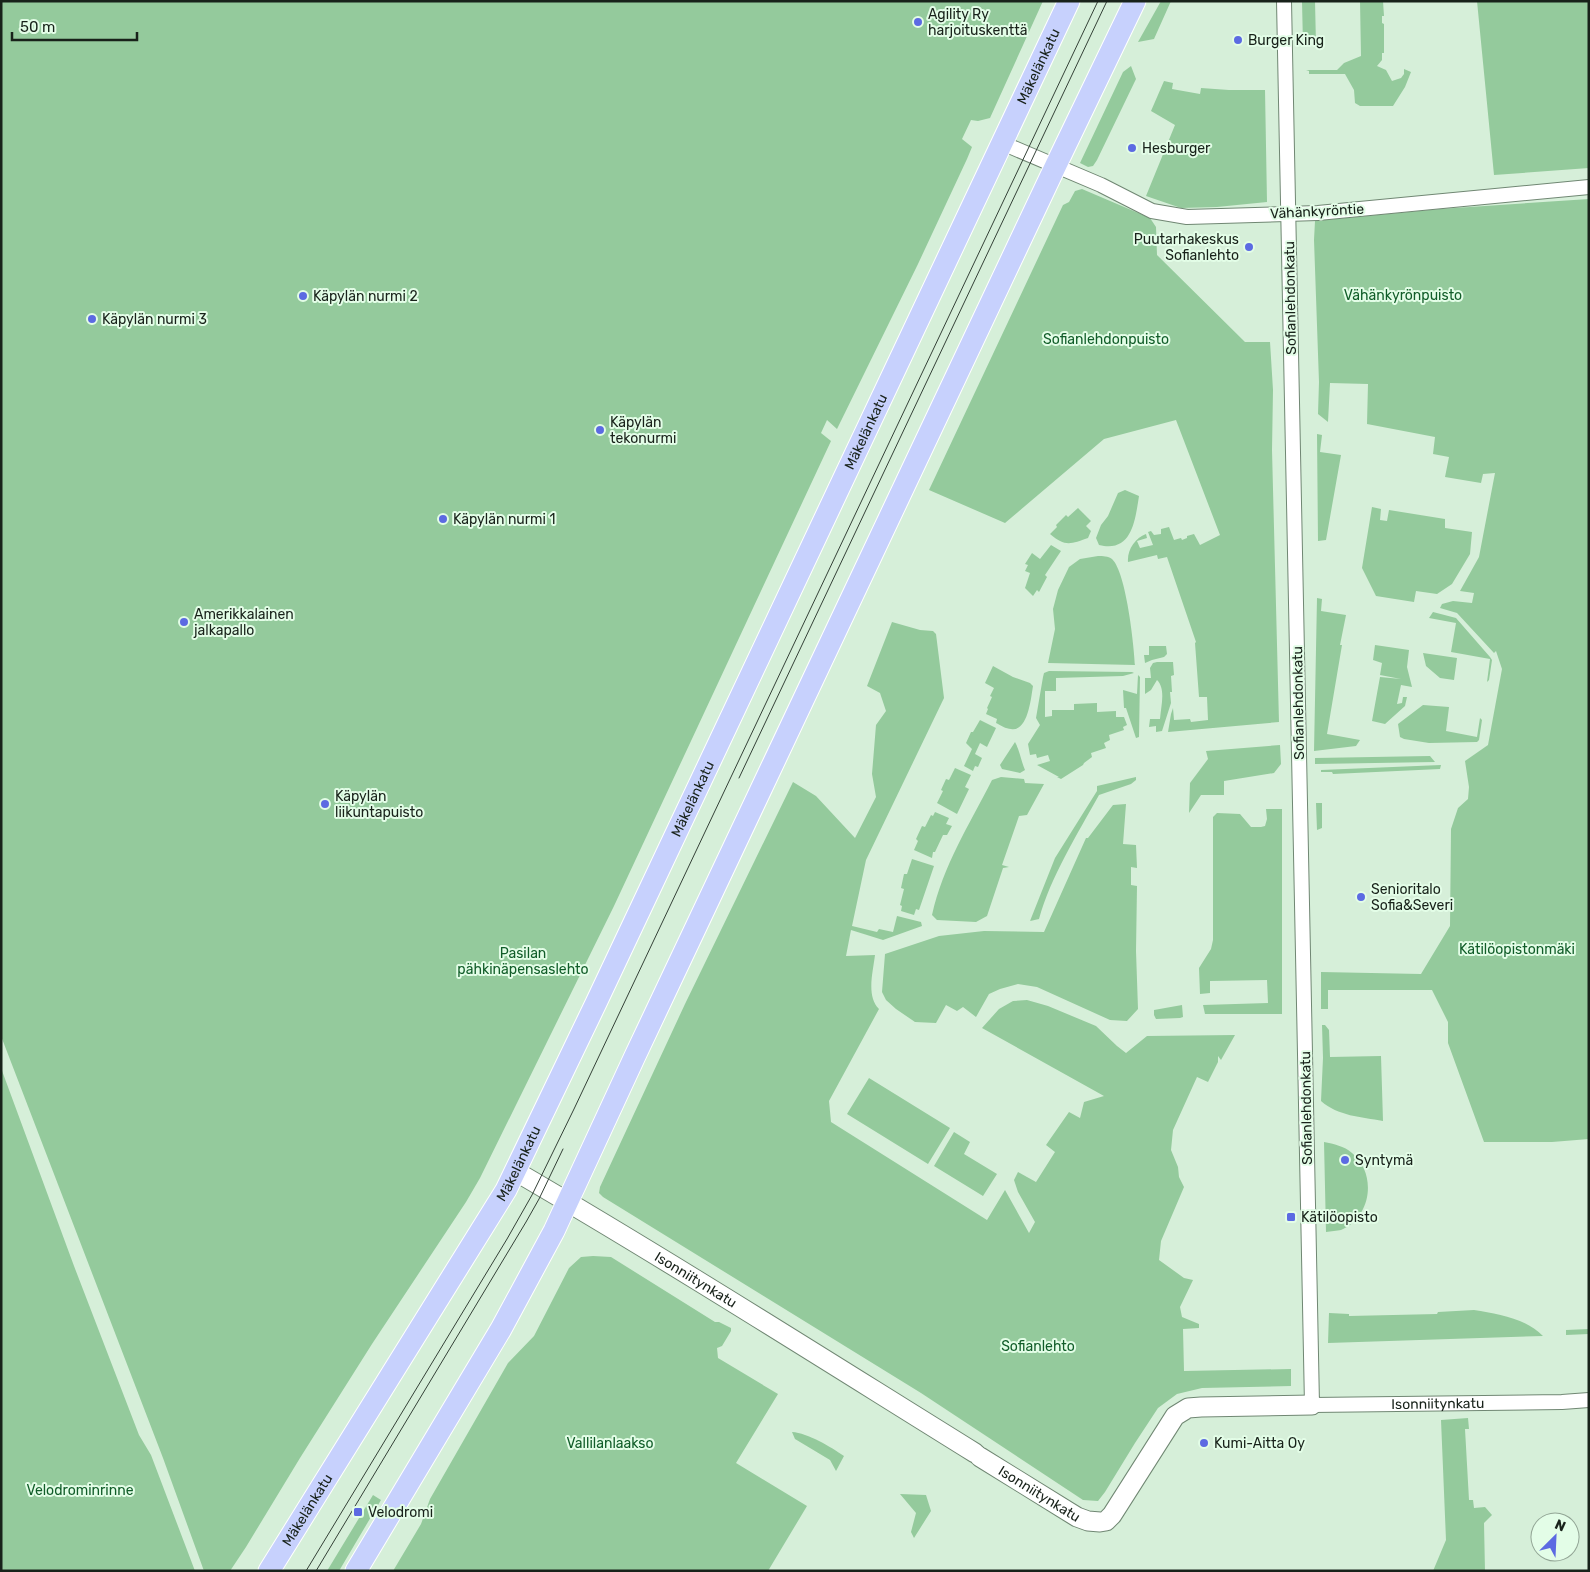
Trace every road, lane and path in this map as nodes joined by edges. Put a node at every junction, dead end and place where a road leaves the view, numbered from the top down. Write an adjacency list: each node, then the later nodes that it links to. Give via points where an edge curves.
1 (1069, 1): 4 (main road, Mäkelänkatu)
2 (1135, 1): 5 (main road)
3 (1284, 1): 7 (street, Sofianlehdonkatu)
4 (1002, 143): 5 (street, Vähänkyröntie); 8 (main road, Mäkelänkatu)
5 (1056, 165): 7 (street, Vähänkyröntie, via 1152,211 1187,217); 9 (main road)
6 (1589, 187): 7 (street, Vähänkyröntie)
7 (1288, 214): 11 (street, Sofianlehdonkatu)
8 (515, 1171): 9 (street, Isonniitynkatu); 12 (main road, Mäkelänkatu)
9 (568, 1201): 11 (street, Isonniitynkatu, via 1088,1521 1106,1520 1119,1506 1175,1416 1188,1408); 13 (main road, via 501,1329)
10 (1589, 1400): 11 (street, Isonniitynkatu)
11 (1312, 1405)
12 (269, 1571)
13 (356, 1571)

